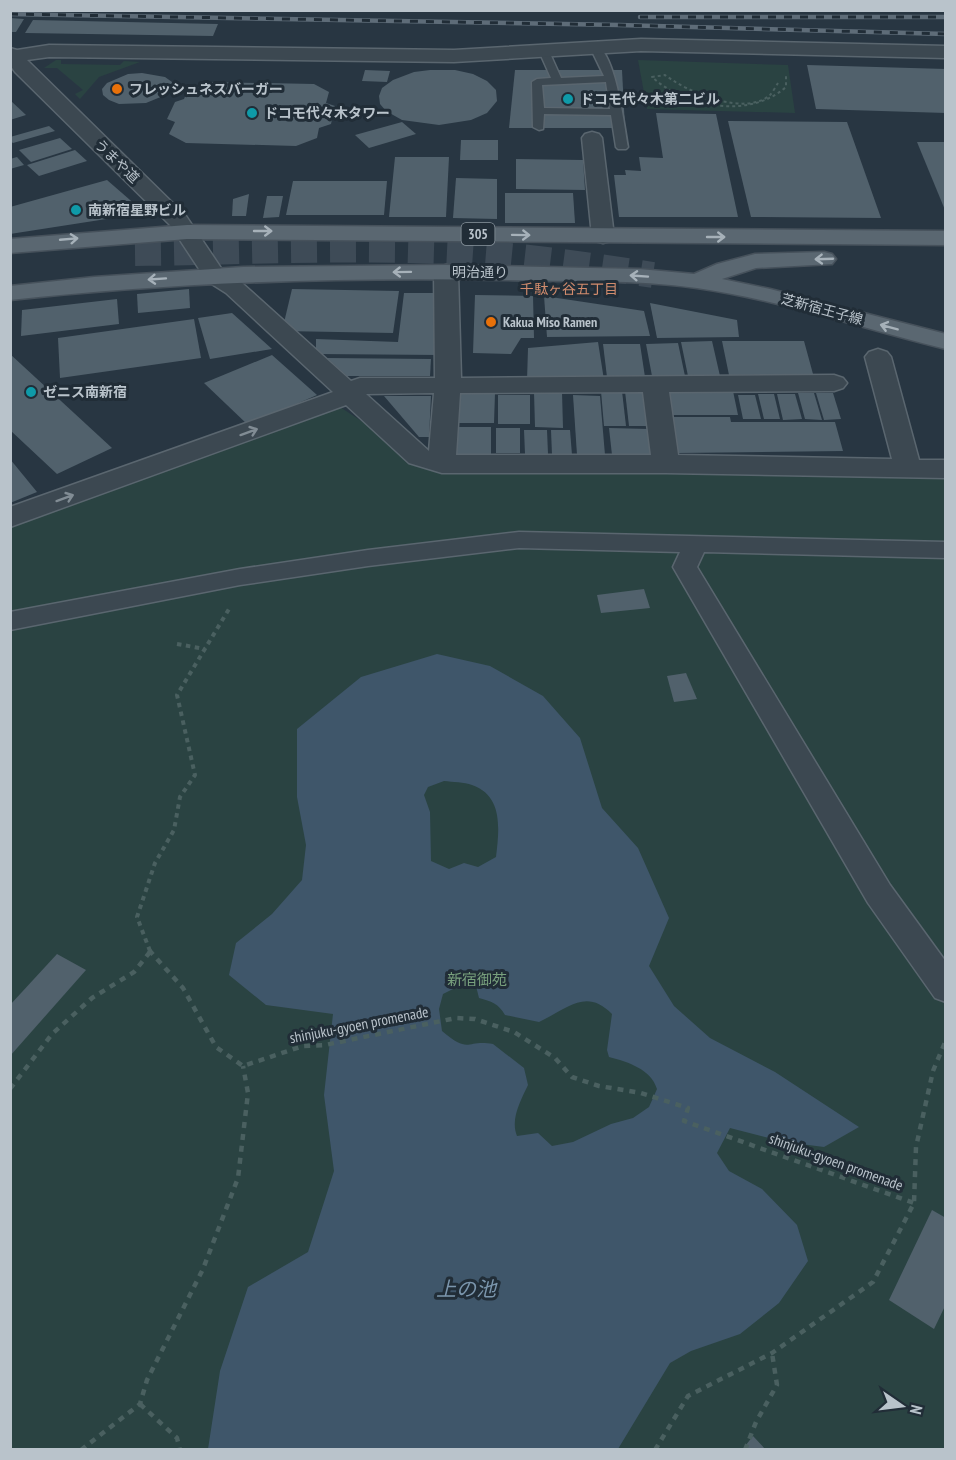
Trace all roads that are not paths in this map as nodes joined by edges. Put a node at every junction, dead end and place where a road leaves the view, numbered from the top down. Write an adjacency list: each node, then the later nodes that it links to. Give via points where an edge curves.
1 (595, 47): 2 (street); 3 (street); 5 (lane)
2 (544, 51): 4 (street, via 454,56 49,51); 6 (lane)
3 (945, 52)
4 (12, 56): 12 (street, うまや道)
5 (611, 80): 6 (lane); 8 (lane)
6 (558, 82): 7 (lane, via 537,82)
7 (538, 111): 8 (lane); 9 (lane)
8 (615, 112): 11 (lane)
9 (539, 127)
10 (592, 138): 13 (street)
11 (622, 147)
12 (187, 232): 13 (main road, 305, one-way to 13); 15 (main road, 305, one-way to 12); 20 (street, うまや道)
13 (603, 236): 14 (main road, 305, one-way to 14)
14 (945, 238)
15 (10, 246)
16 (135, 253): 18 (main road)
17 (945, 257): 21 (main road, 明治通り, one-way to 21, via 755,261)
18 (10, 266)
19 (446, 272): 20 (main road, 明治通り, one-way to 20); 21 (main road, 明治通り, one-way to 19); 27 (street)
20 (215, 276): 22 (main road, 明治通り, one-way to 22); 28 (street, via 234,288)
21 (697, 281): 23 (main road, 芝新宿王子線, one-way to 21)
22 (10, 293)
23 (945, 342)
24 (878, 357): 31 (street)
25 (834, 383): 26 (street)
26 (655, 384): 27 (street); 30 (street)
27 (448, 386): 28 (street, via 360,386); 29 (street)
28 (349, 395): 29 (street, via 419,457); 33 (street, one-way to 28)
29 (442, 464): 30 (street)
30 (666, 464): 31 (street)
31 (908, 469): 32 (street)
32 (945, 469)
33 (10, 518)
34 (696, 544): 35 (street); 36 (street, via 519,540 240,577); 37 (street, via 685,567 879,894)
35 (945, 550)
36 (10, 621)
37 (945, 988)

